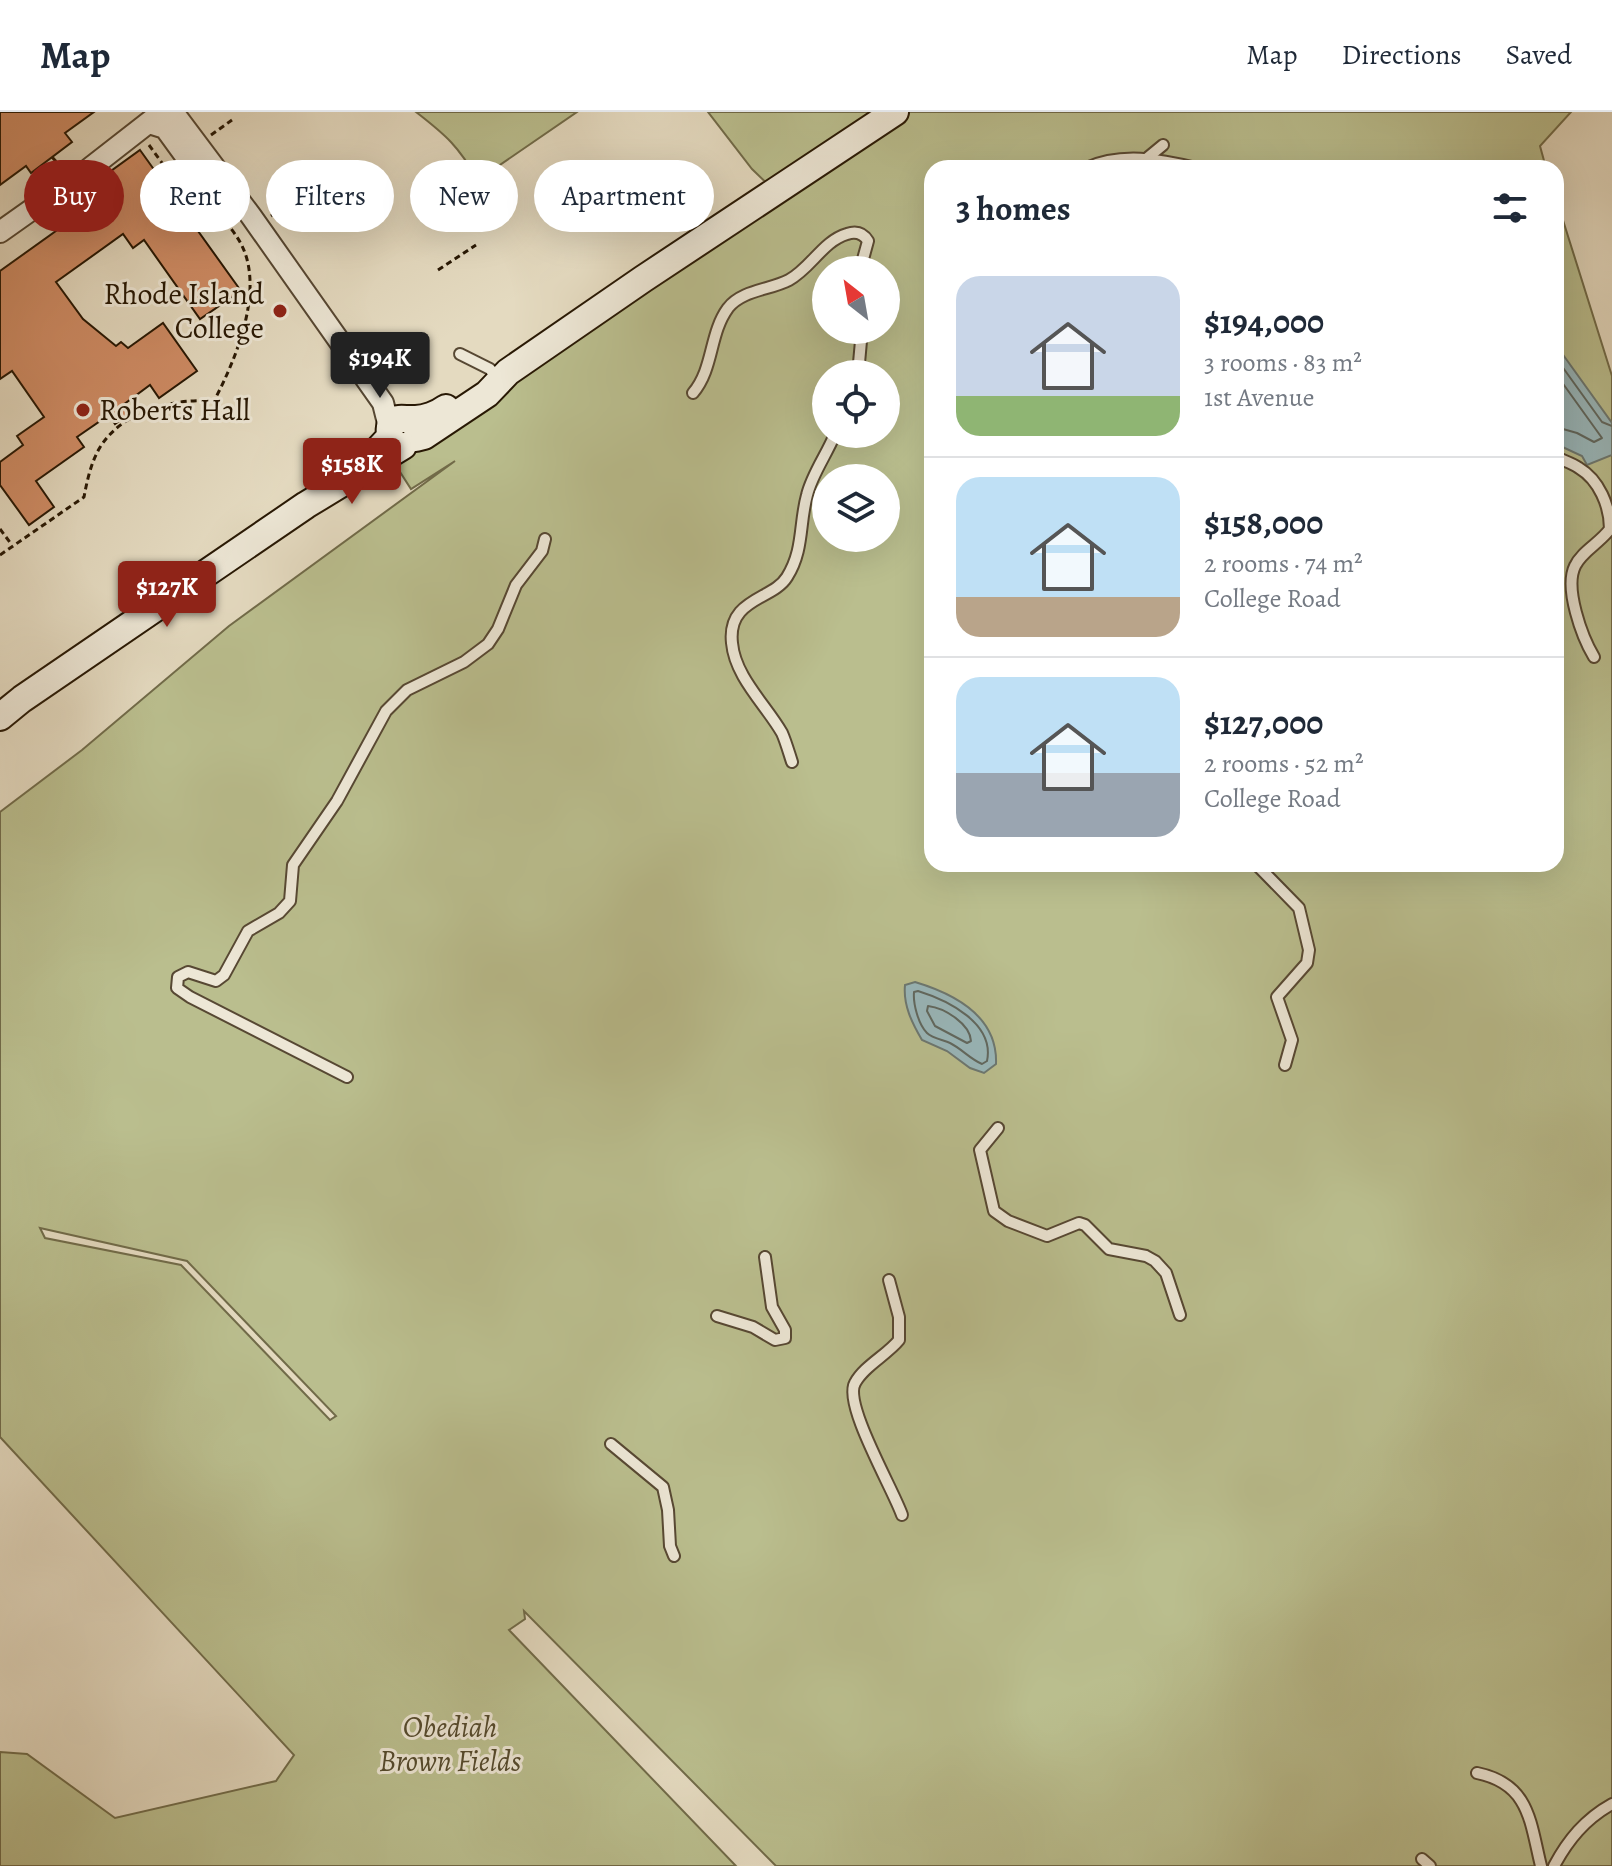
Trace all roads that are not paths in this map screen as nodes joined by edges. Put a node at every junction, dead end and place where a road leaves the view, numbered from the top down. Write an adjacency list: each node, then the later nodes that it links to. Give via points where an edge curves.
1 (173, 112): 7 (street)
2 (895, 112): 16 (street)
3 (155, 118): 6 (street); 11 (street)
4 (1163, 145): 5 (lane)
5 (1146, 159): 8 (lane); 9 (lane)
6 (188, 160)
7 (208, 160)
8 (1124, 160)
9 (1152, 160)
10 (250, 218): 18 (street)
11 (0, 232)
12 (817, 256): 13 (lane, via 855,232 868,241)
13 (864, 256)
14 (812, 262): 17 (lane, via 790,279 734,301 721,320 708,368)
15 (460, 354): 16 (lane)
16 (501, 377): 18 (street, via 482,397)
17 (693, 393)
18 (399, 427): 23 (street, via 382,460 171,596)
19 (828, 448): 24 (lane, via 809,487 800,546 786,580 751,601 732,631 738,665 783,736)
20 (1564, 461): 22 (lane, via 1591,478 1610,515 1610,529 1577,562 1571,580 1579,627)
21 (545, 539): 27 (lane, via 488,644 407,690 386,711 337,801 293,865 286,907 248,931 216,981 188,972 178,977 177,988 190,997)
22 (1594, 657)
23 (0, 717)
24 (792, 762)
25 (1264, 872): 26 (lane, via 1299,908 1309,950 1307,963 1277,997 1292,1040)
26 (1285, 1065)
27 (347, 1077)
28 (998, 1128): 31 (lane, via 980,1150 998,1216 1047,1236 1079,1223 1109,1249 1146,1256 1166,1273)
29 (765, 1257): 32 (lane, via 772,1307 785,1338 775,1340)
30 (889, 1280): 34 (lane, via 899,1340 861,1376 852,1392)
31 (1180, 1315)
32 (717, 1316)
33 (611, 1444): 35 (lane, via 663,1487)
34 (902, 1515)
35 (674, 1556)
36 (1477, 1773): 38 (lane, via 1504,1782 1523,1802)
37 (1612, 1804): 39 (lane, via 1582,1826)
38 (1541, 1866)
39 (1554, 1866)

